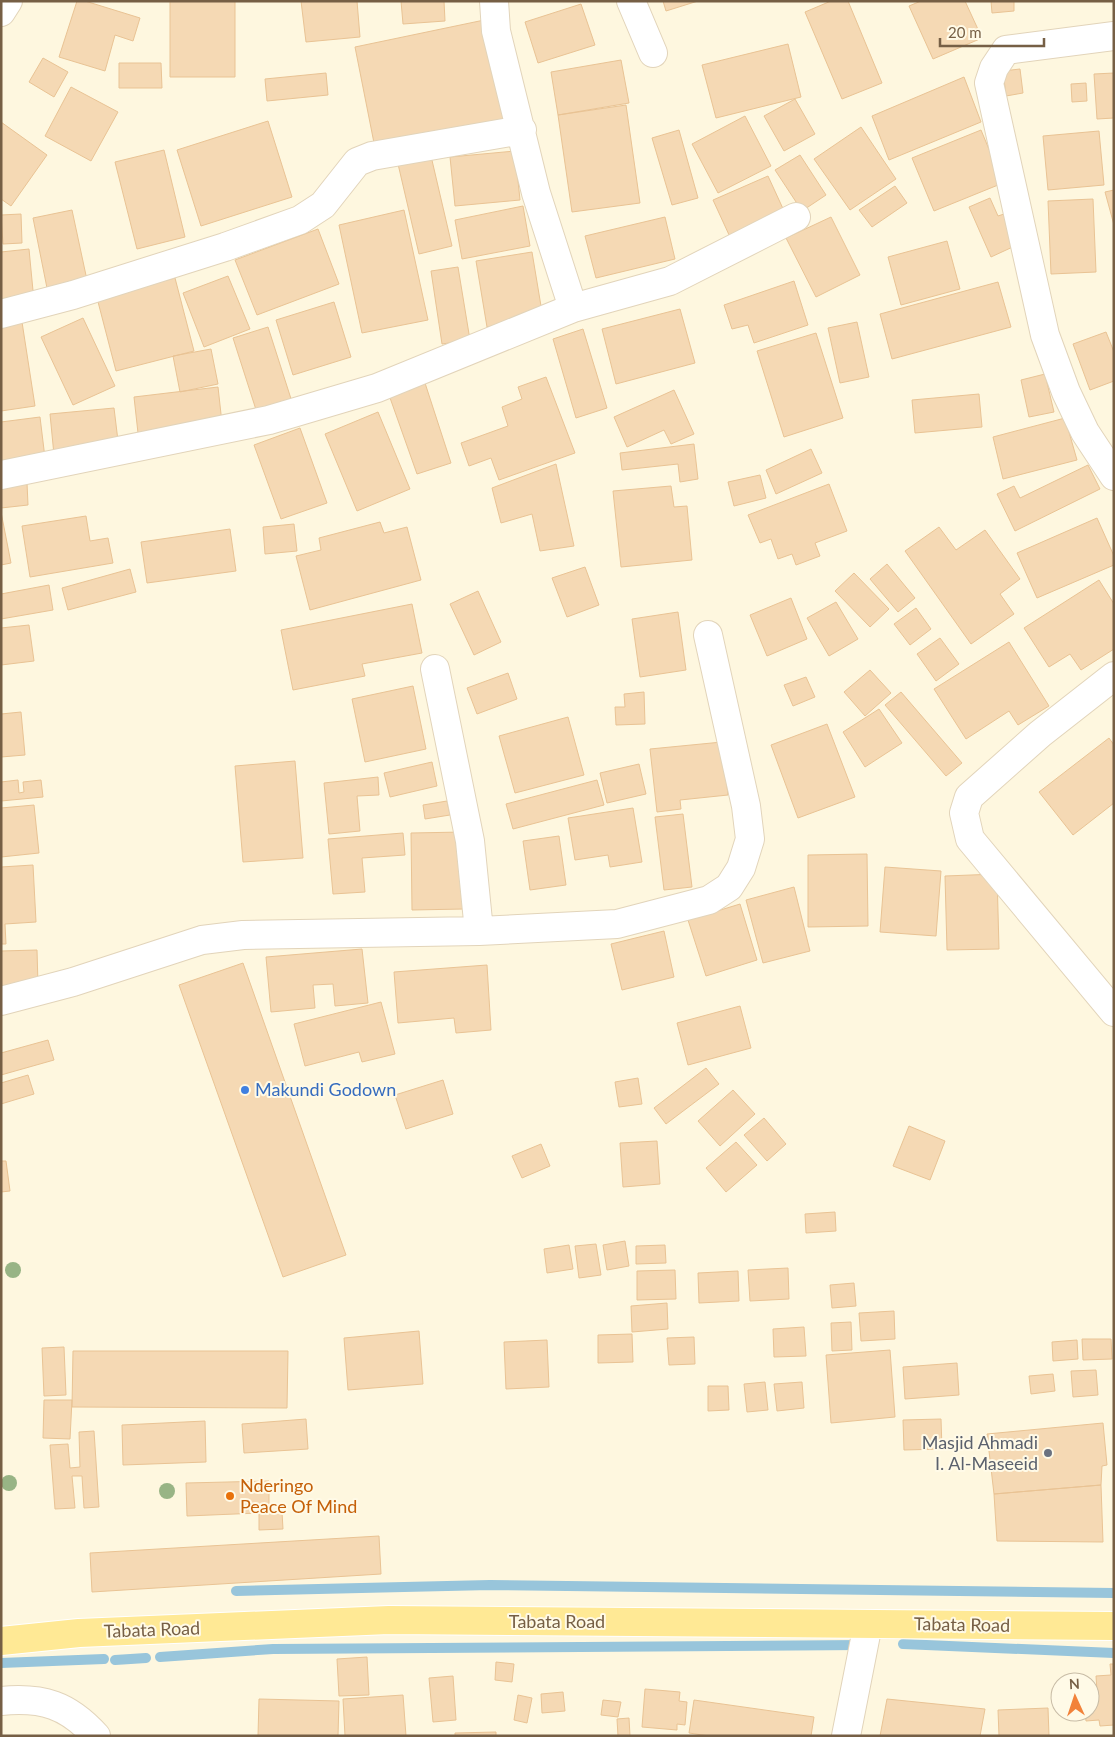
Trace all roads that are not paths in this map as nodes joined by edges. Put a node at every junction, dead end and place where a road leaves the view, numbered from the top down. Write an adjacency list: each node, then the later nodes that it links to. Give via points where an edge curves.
1 (8, 1): 4 (street)
2 (494, 1): 7 (street, via 496,31)
3 (631, 1): 6 (street)
4 (1, 12)
5 (1114, 36): 12 (street, via 1006,50 989,83 1044,335 1084,432)
6 (653, 53)
7 (522, 130): 9 (street, via 545,226); 10 (street, via 372,156 357,162 323,205 300,220 73,295)
8 (796, 217): 9 (street, via 670,281)
9 (573, 308): 11 (street, via 377,388 270,420)
10 (1, 314)
11 (1, 475)
12 (1114, 476)
13 (708, 635): 16 (street, via 746,806 750,839 730,887 709,900 618,924)
14 (435, 669): 16 (street, via 470,841)
15 (1114, 676): 18 (street, via 1040,734 969,797 964,813 970,839)
16 (479, 931): 17 (street, via 243,935 202,940 73,982)
17 (1, 1001)
18 (1114, 1012)
19 (868, 1624): 20 (main road, Tabata Road); 21 (main road, Tabata Road, via 389,1620 79,1633); 24 (street)
20 (1114, 1626)
21 (1, 1641)
22 (1, 1701): 23 (street, via 54,1704 80,1718)
23 (96, 1736)
24 (846, 1736)

